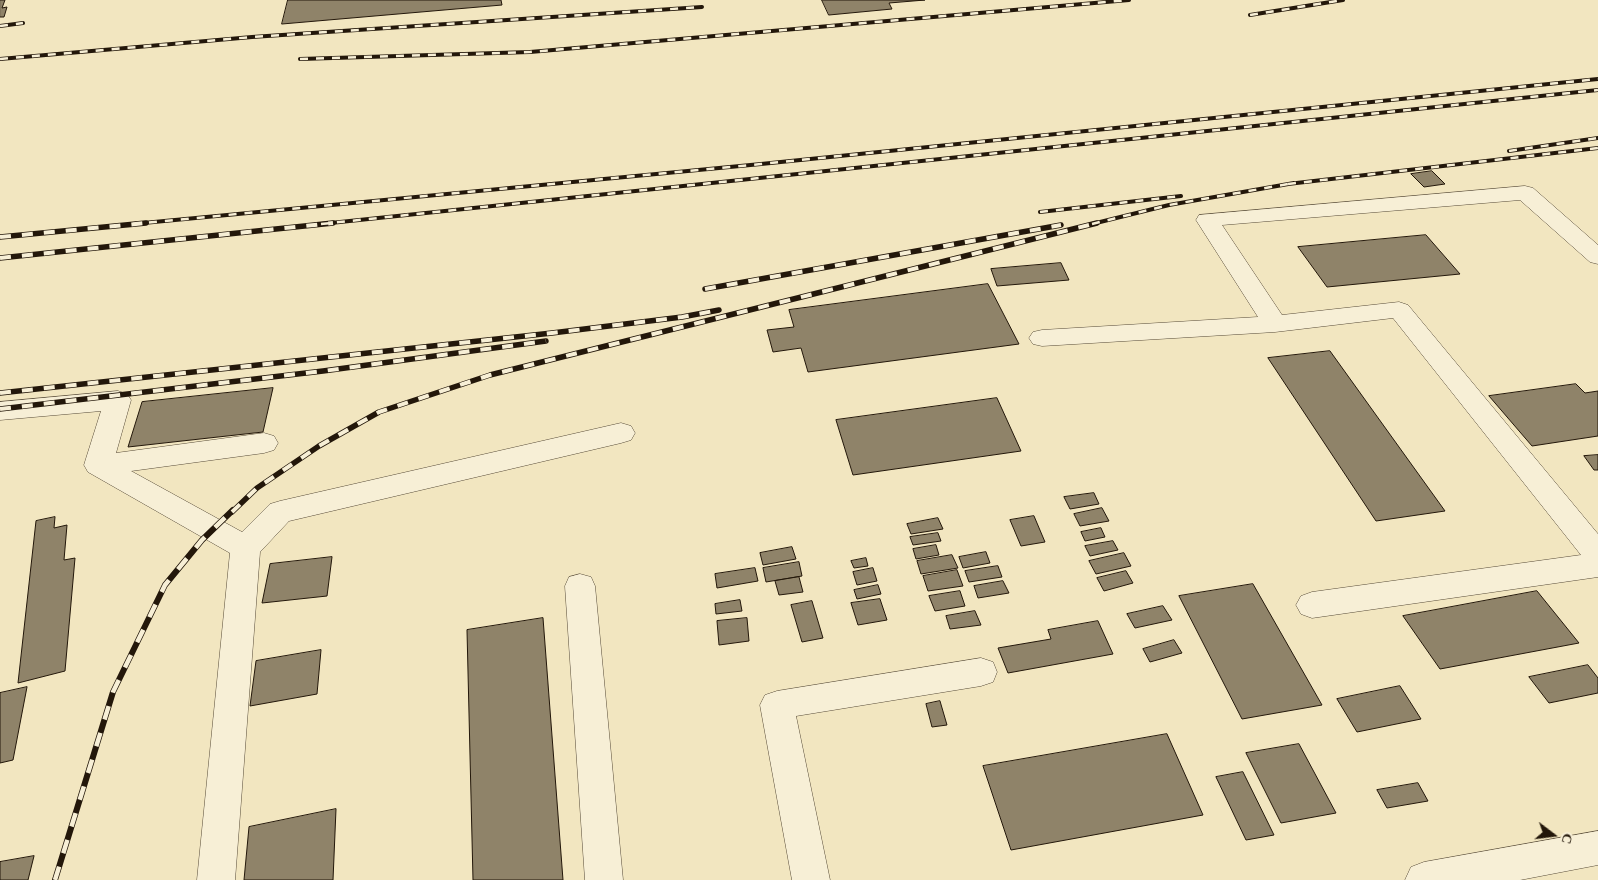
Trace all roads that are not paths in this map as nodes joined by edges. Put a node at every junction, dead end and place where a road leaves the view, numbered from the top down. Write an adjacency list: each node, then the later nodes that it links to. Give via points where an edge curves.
1 (1598, 257): 2 (street, via 1525,193 1207,220)
2 (1275, 324): 3 (street); 9 (street, via 1399,310)
3 (1042, 338)
4 (0, 411): 7 (street, via 118,400)
5 (621, 433): 8 (street, via 280,512)
6 (264, 443): 7 (street)
7 (98, 465): 8 (street)
8 (245, 548): 15 (street)
9 (1598, 555)
10 (1598, 565): 12 (street)
11 (580, 586): 16 (street)
12 (1312, 605)
13 (981, 672): 17 (street, via 777,706)
14 (1598, 848): 18 (street)
15 (216, 880)
16 (604, 880)
17 (811, 880)
18 (1424, 880)

